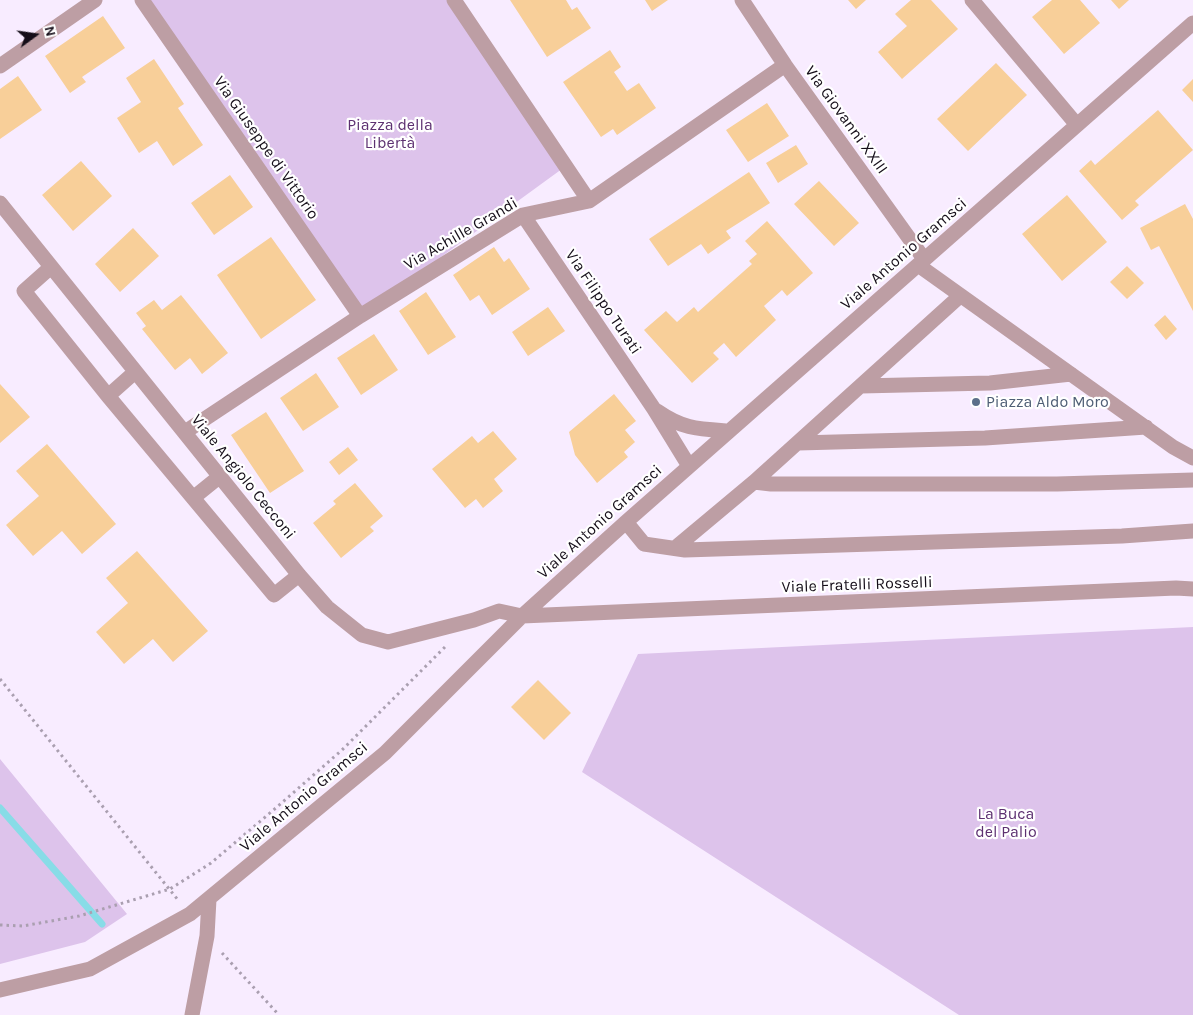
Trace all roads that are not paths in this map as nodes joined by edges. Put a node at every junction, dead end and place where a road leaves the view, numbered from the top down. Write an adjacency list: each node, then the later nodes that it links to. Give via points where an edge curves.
1 (94, 0): 8 (street)
2 (142, 0): 16 (street, Via Giuseppe di Vittorio)
3 (454, 0): 10 (street)
4 (742, 0): 7 (street, Via Giovanni XXIII)
5 (972, 0): 9 (street)
6 (1193, 23): 9 (street, Viale Antonio Gramsci)
7 (785, 65): 10 (street, Via Achille Grandi); 13 (street, Via Giovanni XXIII)
8 (0, 66)
9 (1077, 124): 13 (street, Viale Antonio Gramsci)
10 (589, 201): 12 (street, Via Achille Grandi)
11 (0, 203): 14 (street, Viale Angiolo Cecconi)
12 (523, 215): 16 (street, Via Achille Grandi); 21 (street, Via Filippo Turati)
13 (921, 262): 15 (street, Via Giovanni XXIII); 24 (street, Viale Antonio Gramsci)
14 (51, 267): 17 (street, Viale Angiolo Cecconi); 20 (street, via 24,291)
15 (960, 296): 18 (street, Via Giovanni XXIII); 19 (street)
16 (360, 316): 23 (street, Via Achille Grandi)
17 (135, 372): 20 (street); 23 (street, Viale Angiolo Cecconi)
18 (1070, 374): 19 (street, via 990,383); 22 (street, Via Giovanni XXIII)
19 (861, 386): 25 (street)
20 (108, 396): 31 (street)
21 (654, 408): 24 (street, Via Filippo Turati, via 684,426); 27 (street, Via Filippo Turati)
22 (1146, 427): 25 (street, via 985,438); 26 (street, Via Giovanni XXIII)
23 (185, 432): 28 (street, Viale Angiolo Cecconi)
24 (728, 432): 27 (street, Viale Antonio Gramsci)
25 (798, 443): 30 (street)
26 (1193, 458)
27 (689, 466): 32 (street, Viale Antonio Gramsci)
28 (219, 477): 31 (street); 35 (street, Viale Angiolo Cecconi)
29 (1193, 480): 30 (street, via 1057,484)
30 (754, 482): 34 (street)
31 (193, 498): 35 (street, via 274,595)
32 (626, 522): 34 (street, via 644,544); 37 (street, Viale Antonio Gramsci)
33 (1193, 531): 34 (street, via 1112,537)
34 (675, 548)
35 (299, 575): 37 (street, Viale Angiolo Cecconi, via 327,607 362,635 388,642 499,611)
36 (1193, 589): 37 (street, Viale Fratelli Rosselli)
37 (522, 616): 38 (street, Viale Antonio Gramsci, via 385,752)
38 (209, 899): 39 (street, Viale Antonio Gramsci, via 190,914 90,969); 40 (street)
39 (0, 990)
40 (192, 1015)

